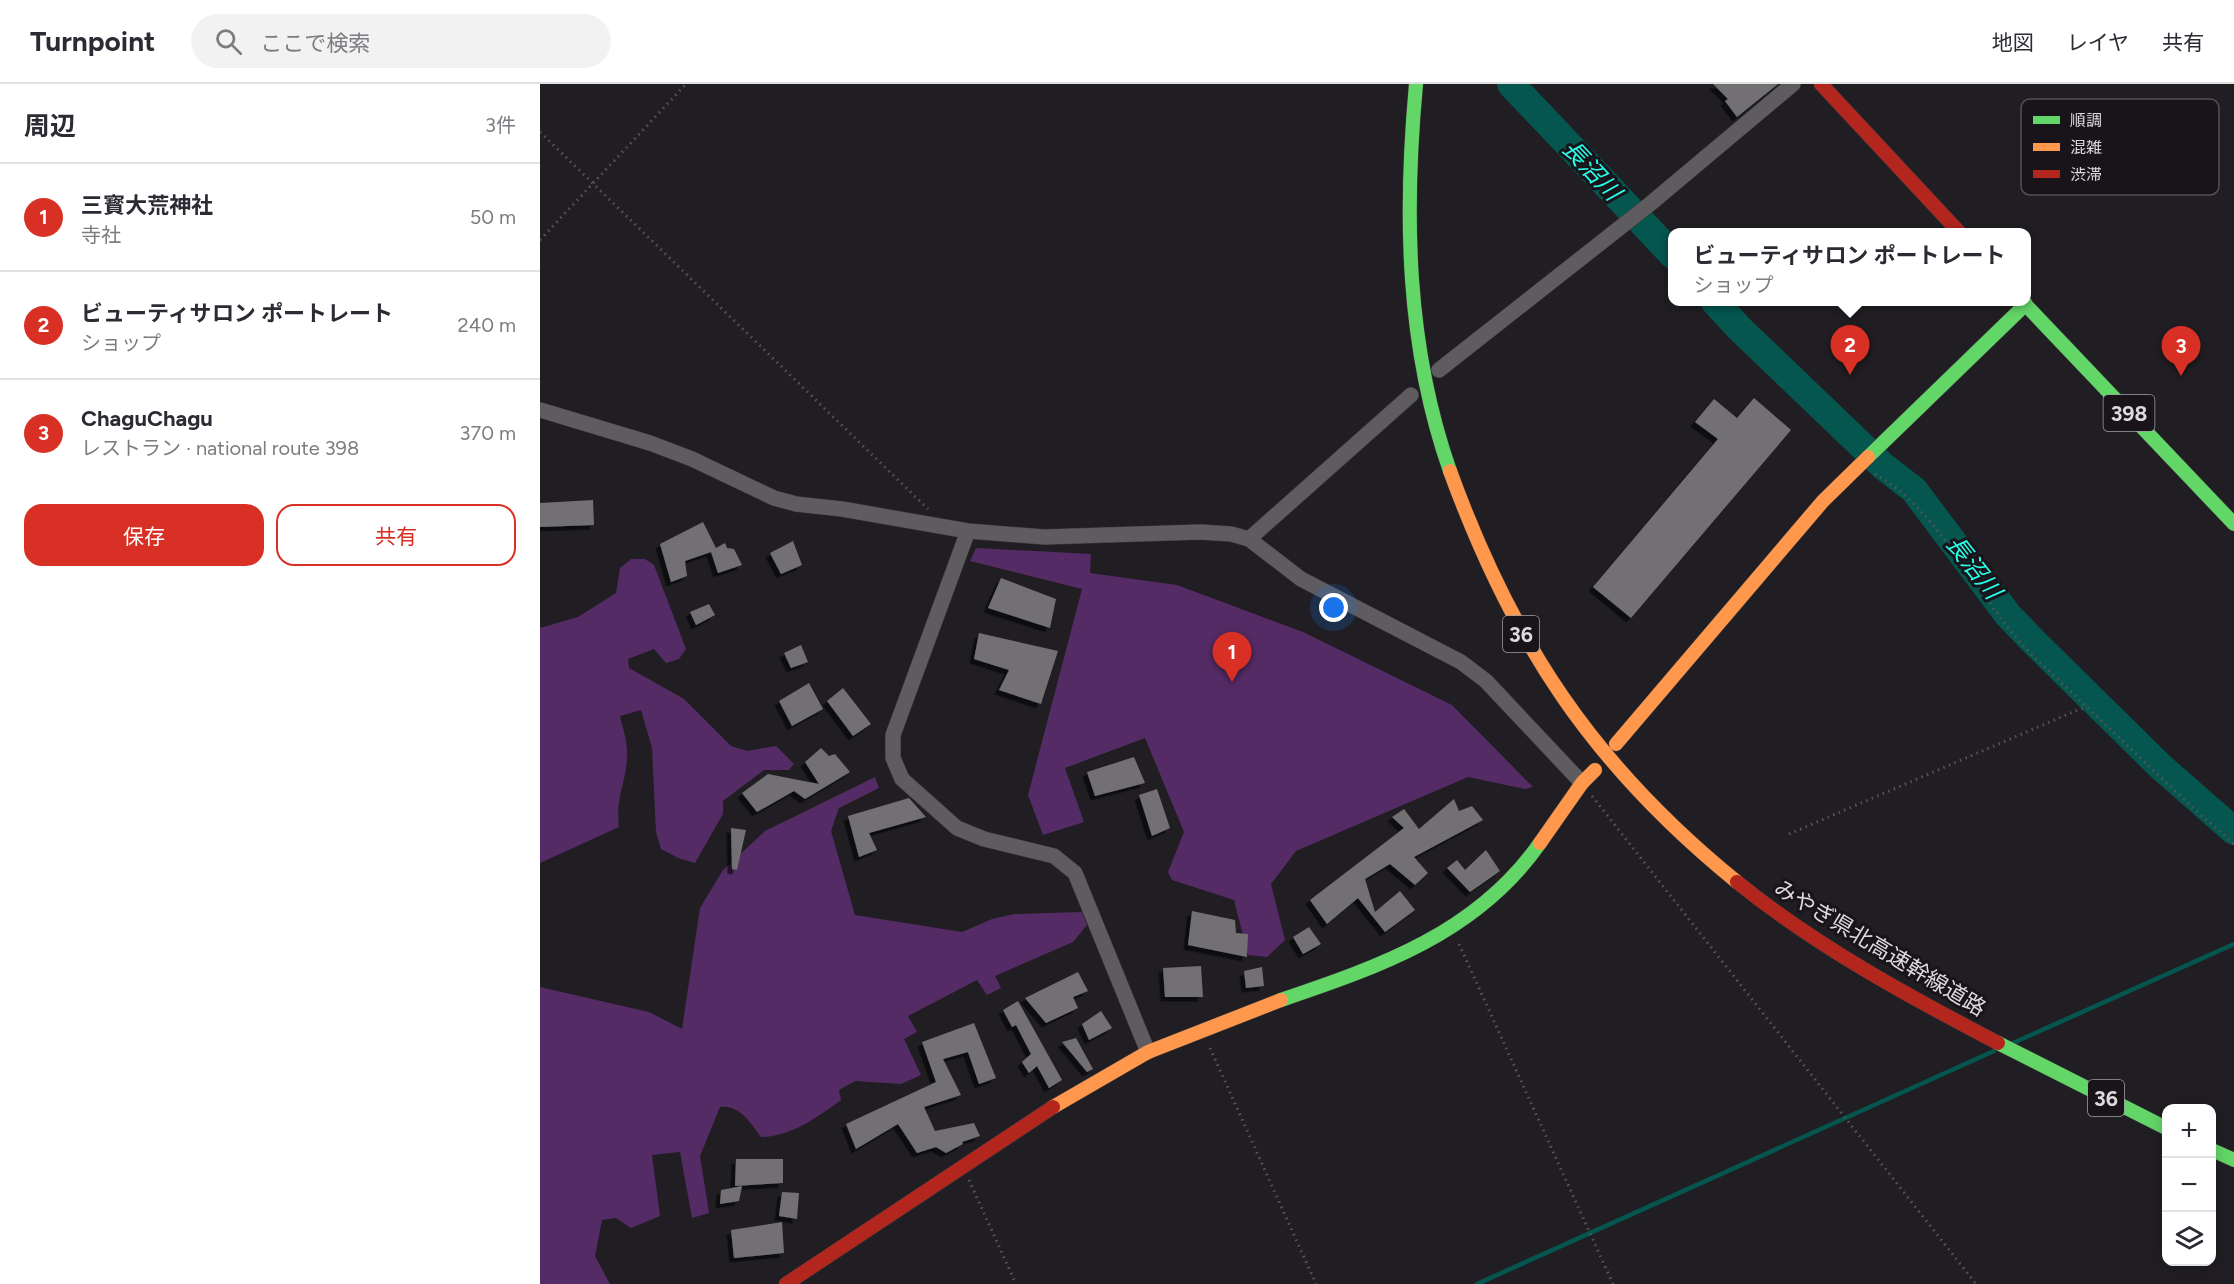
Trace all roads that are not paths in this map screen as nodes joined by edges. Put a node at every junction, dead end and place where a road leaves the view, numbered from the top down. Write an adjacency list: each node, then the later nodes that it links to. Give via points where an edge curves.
1 (1416, 84): 17 (main road, みやぎ県北高速幹線道路 / 36, via 1407,196 1410,272 1419,348 1435,424 1479,555 1549,680 1640,797 1755,897 1938,1012)
2 (1793, 84): 7 (street, via 1650,204)
3 (1821, 84): 4 (main road)
4 (1955, 228)
5 (2022, 306): 13 (main road, via 1816,509)
6 (2028, 306): 10 (main road, 398)
7 (1439, 370)
8 (1411, 395): 12 (street)
9 (540, 410): 11 (street, via 650,443 774,498)
10 (2234, 524)
11 (968, 531): 12 (street, via 1044,537 1200,532); 16 (street, via 893,735 893,758 902,779 957,828 984,839 1054,856 1076,873)
12 (1249, 539): 15 (street, via 1301,579 1478,674)
13 (1616, 744)
14 (1595, 770): 15 (main road)
15 (1582, 783): 16 (main road, via 1515,874 1452,928 1371,969)
16 (1148, 1052): 20 (main road, via 1078,1091 962,1165)
17 (2162, 1126)
18 (2216, 1152): 19 (main road)
19 (2234, 1160)
20 (786, 1284)

